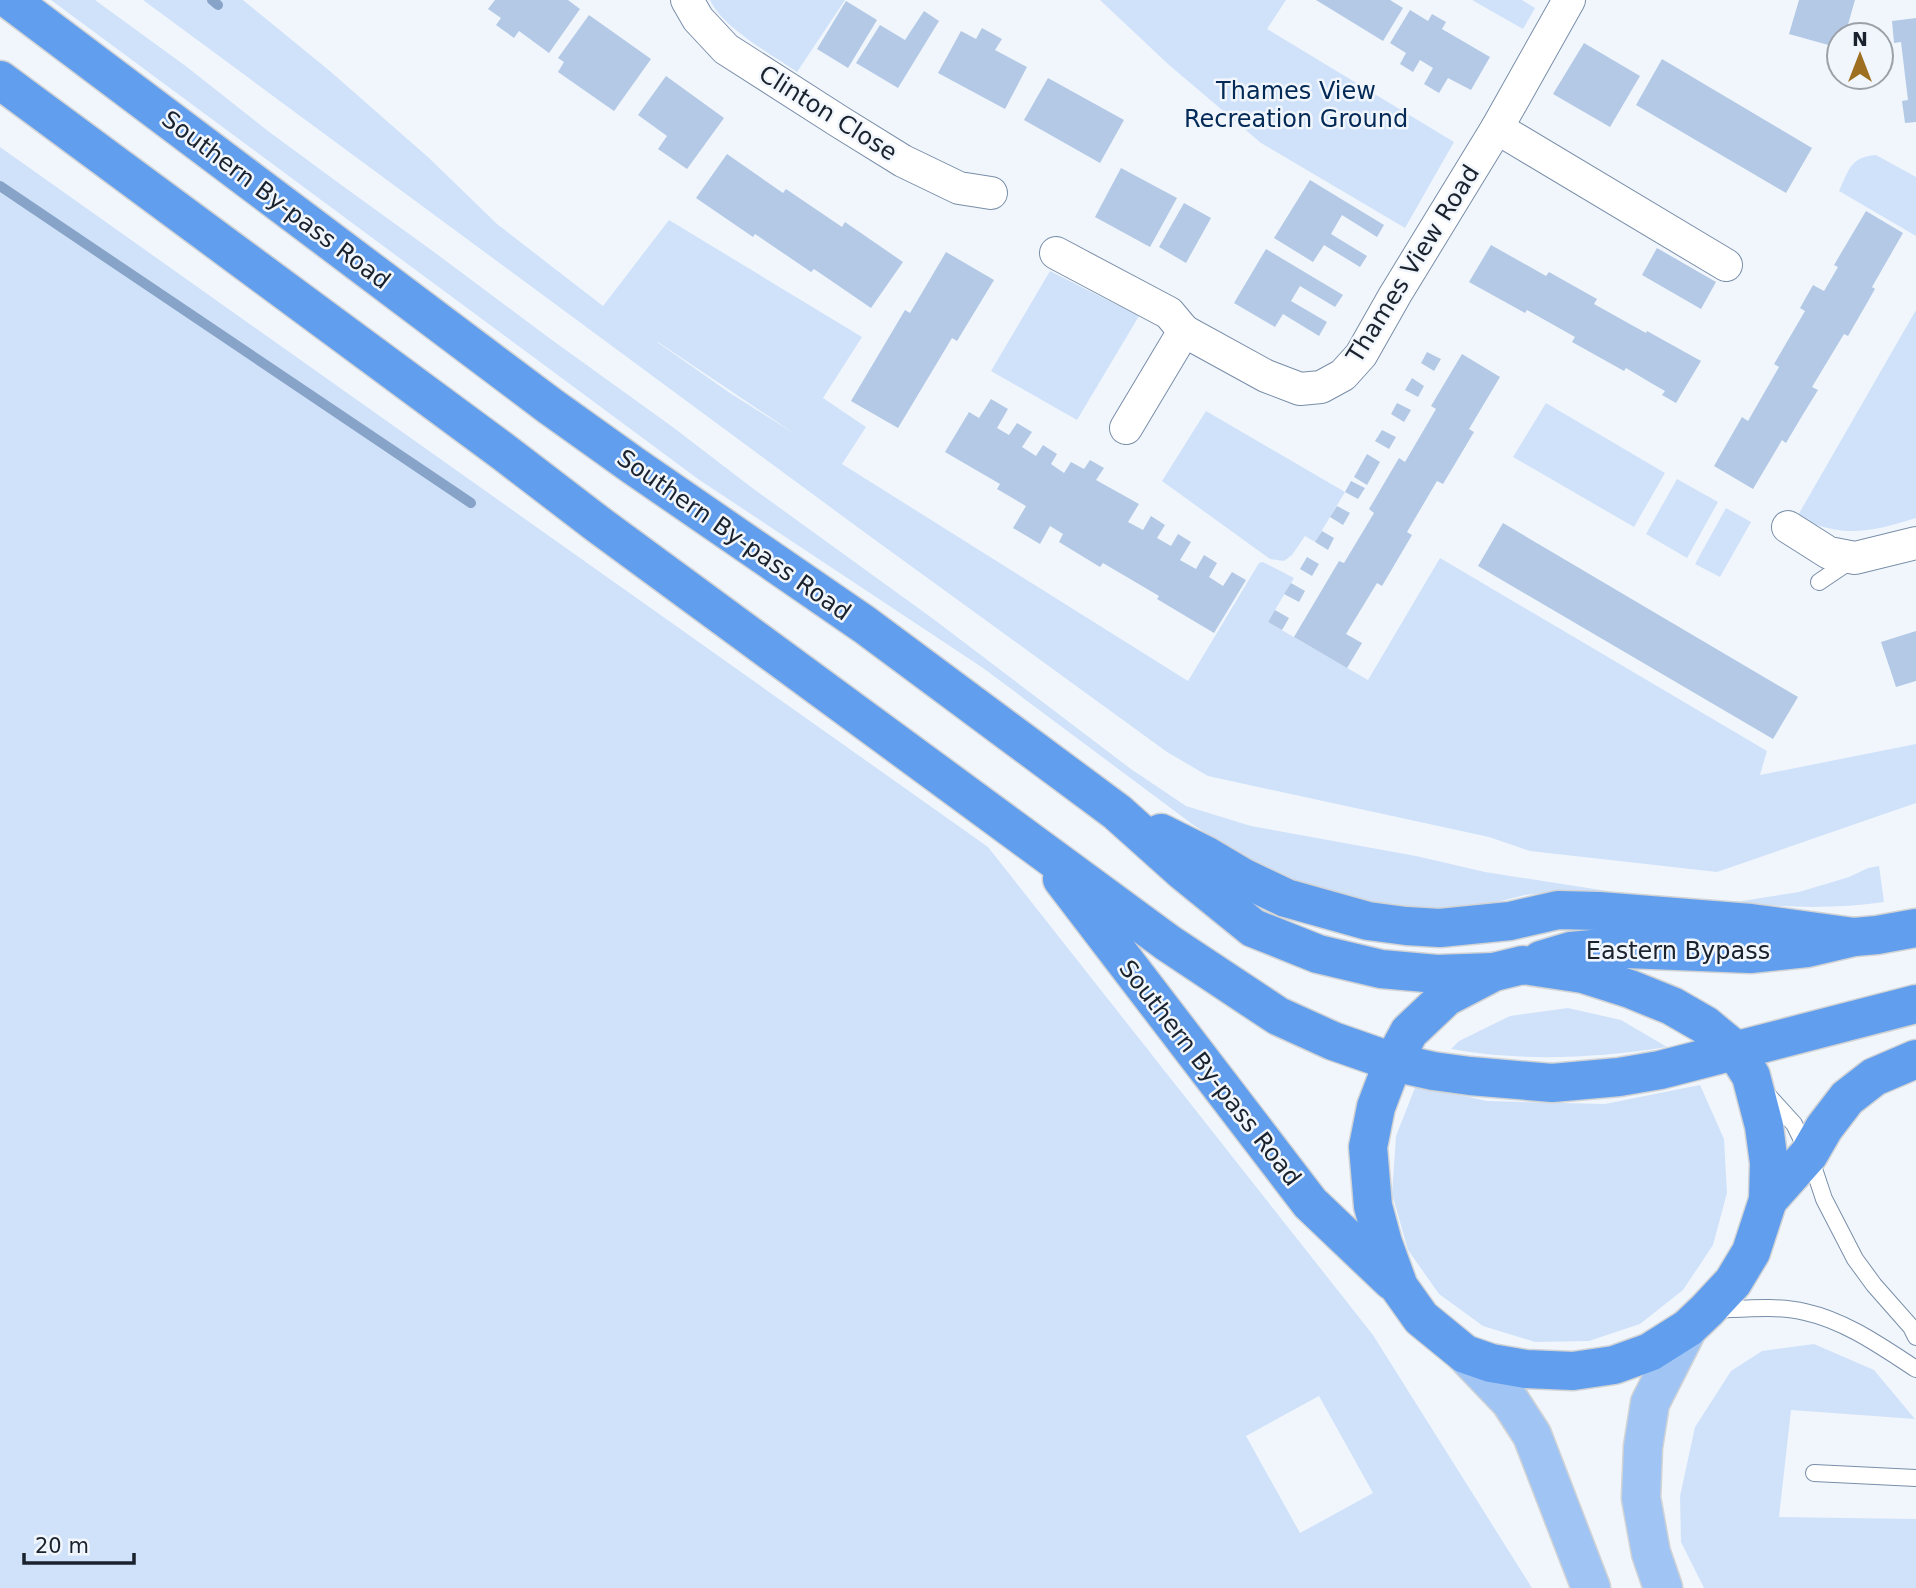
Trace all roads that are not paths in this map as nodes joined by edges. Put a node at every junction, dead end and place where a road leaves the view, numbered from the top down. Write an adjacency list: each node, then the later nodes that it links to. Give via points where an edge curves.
1 (10, 0): 15 (highway, Southern By-pass Road, via 550,406 865,625)
2 (687, 0): 6 (street, Clinton Close, via 726,49 840,122 903,161 959,188)
3 (1569, 0): 5 (street, Thames View Road)
4 (0, 80): 16 (highway, Southern By-pass Road)
5 (1497, 128): 8 (street); 9 (street, Thames View Road, via 1361,355 1343,375 1321,387 1300,389 1266,376)
6 (991, 193)
7 (1056, 253): 9 (street, Thames View Road, via 1169,313)
8 (1726, 265)
9 (1184, 331): 10 (street)
10 (1126, 428)
11 (1788, 527): 13 (street, via 1829,553)
12 (1916, 542): 13 (street)
13 (1855, 558): 14 (lane)
14 (1819, 582)
15 (1117, 812): 18 (highway, via 1286,898 1368,921 1440,928 1510,921 1558,910 1599,911); 19 (highway, Southern By-pass Road, via 1253,928 1318,954 1381,969 1437,974)
16 (1037, 845): 22 (highway, Southern By-pass Road, via 1168,943 1278,1016); 26 (highway, Southern By-pass Road, via 1310,1203)
17 (1916, 928): 18 (highway, Eastern Bypass)
18 (1854, 937): 19 (highway, Eastern Bypass, via 1750,954 1603,948 1571,951)
19 (1509, 969): 22 (highway, via 1447,997 1409,1032); 23 (highway, via 1583,974 1630,989 1705,1026)
20 (1916, 1004): 23 (highway)
21 (1916, 1059): 24 (highway, via 1874,1077 1847,1098)
22 (1393, 1062): 23 (highway, Southern By-pass Road, via 1433,1071 1552,1083); 26 (highway, via 1368,1147 1373,1206)
23 (1743, 1063): 24 (lane, via 1794,1124); 25 (highway, via 1764,1126)
24 (1808, 1154): 25 (highway); 28 (lane, via 1824,1199 1855,1259)
25 (1768, 1200): 27 (highway, via 1751,1252 1733,1282)
26 (1399, 1287): 29 (highway, via 1421,1318)
27 (1698, 1319): 29 (highway, via 1650,1352 1614,1365 1573,1371 1526,1369); 30 (lane, via 1762,1308 1805,1311 1873,1341); 33 (main road, via 1650,1403 1641,1497)
28 (1916, 1337)
29 (1465, 1354): 34 (main road, via 1510,1401 1532,1435)
30 (1916, 1370)
31 (1814, 1473): 32 (lane)
32 (1916, 1478)
33 (1657, 1571)
34 (1588, 1579)

